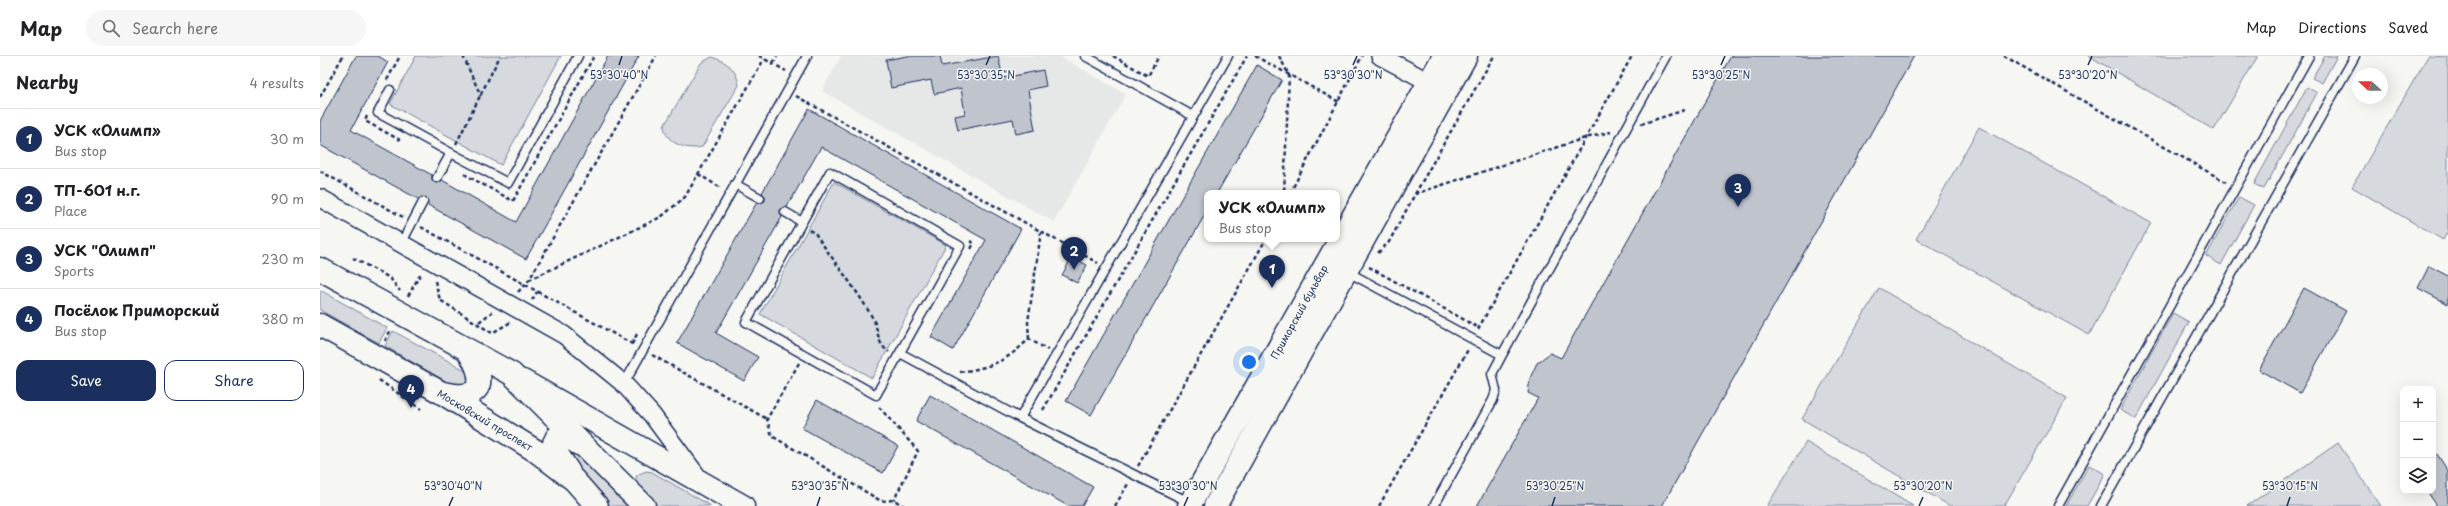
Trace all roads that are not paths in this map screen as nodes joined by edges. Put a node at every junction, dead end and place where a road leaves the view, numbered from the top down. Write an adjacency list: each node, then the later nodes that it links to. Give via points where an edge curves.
1 (578, 56): 15 (lane, via 508,183)
2 (807, 56): 17 (lane)
3 (1085, 56): 14 (lane)
4 (1228, 56): 14 (lane)
5 (1380, 56): 11 (street)
6 (1444, 56): 12 (main road, Приморский бульвар)
7 (1466, 56): 27 (main road)
8 (1666, 56): 30 (lane)
9 (2309, 56): 47 (lane)
10 (2356, 56): 48 (lane)
11 (1400, 61): 12 (street)
12 (1429, 82): 23 (main road, Приморский бульвар)
13 (390, 90): 15 (lane, via 378,113)
14 (1193, 116): 36 (lane)
15 (450, 153): 16 (lane)
16 (437, 178)
17 (735, 184): 19 (lane); 33 (lane)
18 (320, 198): 25 (street)
19 (760, 198)
20 (423, 202): 25 (lane)
21 (785, 212): 22 (lane)
22 (801, 223): 31 (lane, via 746,322 876,395); 31 (lane, via 830,172 960,246)
23 (1340, 239)
24 (1338, 242): 41 (main road, Приморский бульвар)
25 (401, 244): 33 (street, via 564,335)
26 (320, 269): 29 (main road)
27 (1345, 270): 30 (lane); 45 (main road)
28 (320, 325): 34 (main road, Московский проспект)
29 (467, 350): 32 (main road); 34 (main road, via 477,364 480,375 478,385 464,395)
30 (1502, 355): 46 (lane, via 1492,374 1496,390 1493,400)
31 (899, 356): 36 (lane, via 941,375)
32 (512, 374): 37 (main road); 38 (main road)
33 (624, 384): 35 (street)
34 (442, 393): 39 (main road, Московский проспект, via 536,451)
35 (652, 415): 37 (street, via 655,428 653,439 648,443); 40 (street)
36 (1020, 418): 41 (lane, via 1134,473)
37 (633, 445): 40 (main road)
38 (584, 447): 39 (main road, via 564,434 557,437 554,443 556,452); 43 (main road)
39 (574, 480): 42 (main road, Московский проспект)
40 (702, 483): 44 (main road)
41 (1190, 504)
42 (597, 506)
43 (644, 506)
44 (743, 506)
45 (1215, 506)
46 (1434, 506)
47 (2058, 506)
48 (2101, 506)

